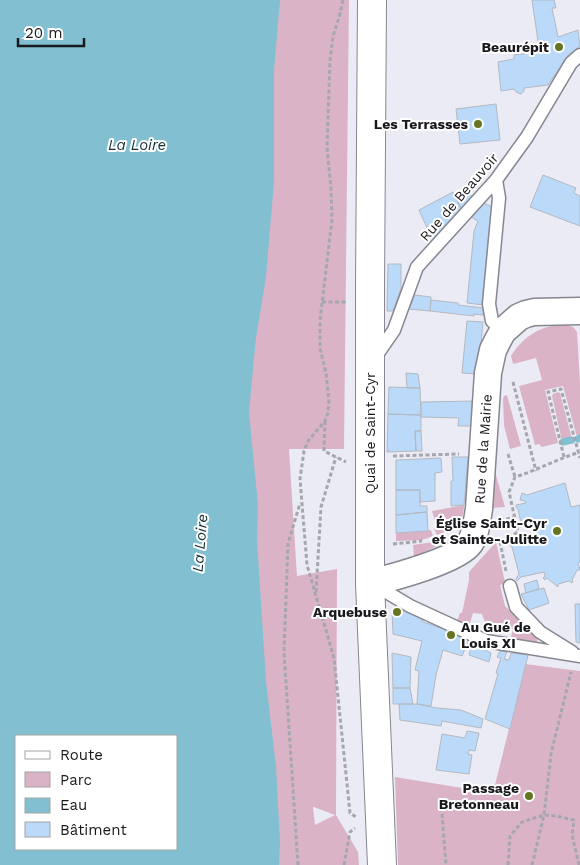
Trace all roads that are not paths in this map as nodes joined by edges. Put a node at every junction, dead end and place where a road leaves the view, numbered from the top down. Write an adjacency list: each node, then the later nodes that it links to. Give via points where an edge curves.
1 (372, 0): 6 (main road, Quai de Saint-Cyr)
2 (580, 55): 3 (lane, Rue de Beauvoir, via 571,63 527,137)
3 (496, 180): 5 (lane, via 499,198 489,304 492,321); 6 (lane, Rue de Beauvoir, via 417,267 394,330)
4 (580, 312): 5 (street, Rue de la Mairie, via 534,312 518,317)
5 (503, 331): 7 (street, Rue de la Mairie, via 493,350 488,373 479,509 470,543 462,550 409,573)
6 (371, 363): 7 (main road, Quai de Saint-Cyr, via 360,460)
7 (370, 583): 9 (lane, via 410,606 486,641); 10 (main road, Quai de Saint-Cyr)
8 (510, 586): 9 (lane, via 516,607 540,632)
9 (578, 655)
10 (382, 865)

